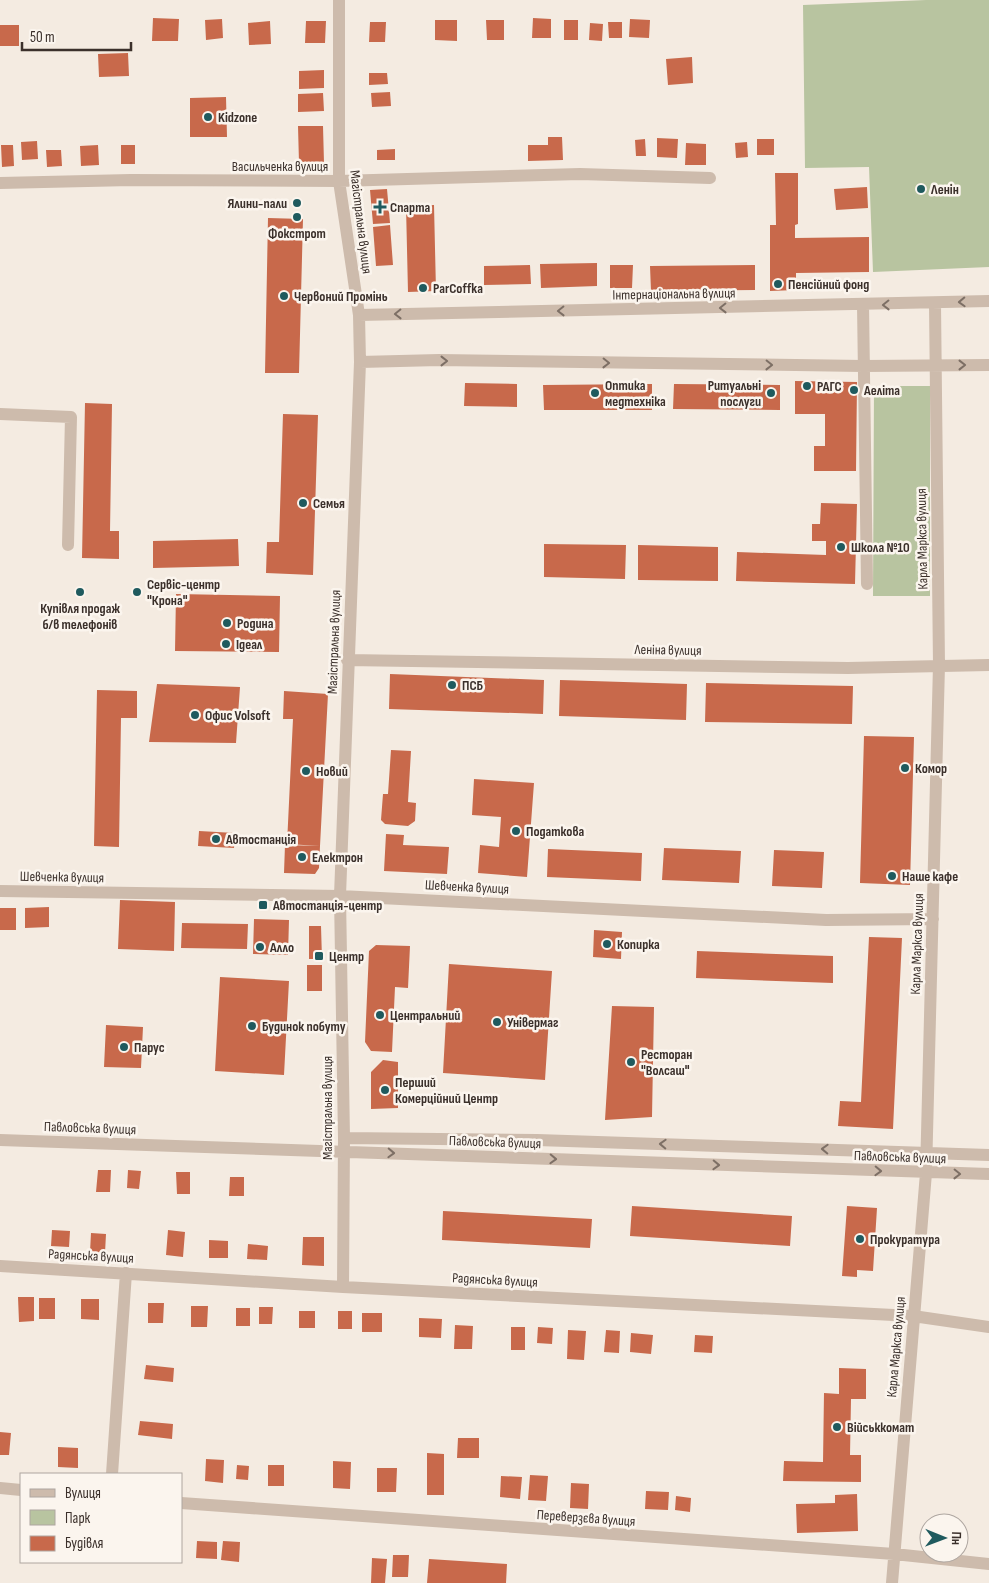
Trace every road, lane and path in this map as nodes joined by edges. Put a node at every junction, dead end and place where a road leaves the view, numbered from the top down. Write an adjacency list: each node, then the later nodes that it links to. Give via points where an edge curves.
1 (339, 0): 3 (street, Магістральна вулиця)
2 (710, 178): 3 (street, Васильченка вулиця, via 580,174)
3 (339, 181): 4 (street, Васильченка вулиця); 8 (street, Магістральна вулиця)
4 (0, 182)
5 (989, 301): 6 (street, Інтернаціональна вулиця, one-way to 6)
6 (934, 304): 7 (street, Інтернаціональна вулиця, one-way to 7); 10 (street, Карла Маркса вулиця)
7 (863, 305): 8 (street, Інтернаціональна вулиця, one-way to 8); 12 (street)
8 (359, 315): 9 (street, Магістральна вулиця)
9 (360, 362): 12 (street, one-way to 12, via 439,360); 16 (street, Магістральна вулиця)
10 (934, 365): 11 (street, one-way to 11); 12 (street); 17 (street, Карла Маркса вулиця)
11 (989, 365)
12 (863, 366): 15 (street)
13 (0, 414): 14 (street, via 71,417)
14 (68, 545)
15 (867, 584)
16 (348, 660): 17 (street, Леніна вулиця, via 848,668); 20 (street, Магістральна вулиця)
17 (939, 665): 18 (street, Леніна вулиця); 21 (street, Карла Маркса вулиця)
18 (989, 665)
19 (0, 891): 20 (street, Шевченка вулиця)
20 (340, 896): 21 (street, Шевченка вулиця, via 826,920); 23 (street, Магістральна вулиця)
21 (933, 919): 24 (street, Карла Маркса вулиця)
22 (0, 1140): 23 (street, Павловська вулиця)
23 (343, 1145): 24 (street, Павловська вулиця, one-way to 23, via 537,1140); 26 (street, Павловська вулиця, one-way to 26); 30 (street, Магістральна вулиця)
24 (926, 1152): 25 (street, Павловська вулиця); 26 (street, Карла Маркса вулиця)
25 (989, 1155)
26 (926, 1173): 27 (street, Павловська вулиця, one-way to 27); 31 (street, Карла Маркса вулиця)
27 (989, 1174)
28 (0, 1266): 29 (street, Радянська вулиця)
29 (126, 1273): 30 (street, Радянська вулиця); 33 (street)
30 (343, 1287): 31 (street, Радянська вулиця)
31 (913, 1316): 32 (street, Радянська вулиця); 37 (street, Карла Маркса вулиця)
32 (989, 1327)
33 (112, 1473)
34 (0, 1488): 35 (street)
35 (20, 1490)
36 (182, 1503): 37 (street, Переверзєва вулиця)
37 (894, 1554): 38 (street, Переверзєва вулиця); 39 (street, Карла Маркса вулиця)
38 (989, 1564)
39 (892, 1583)

